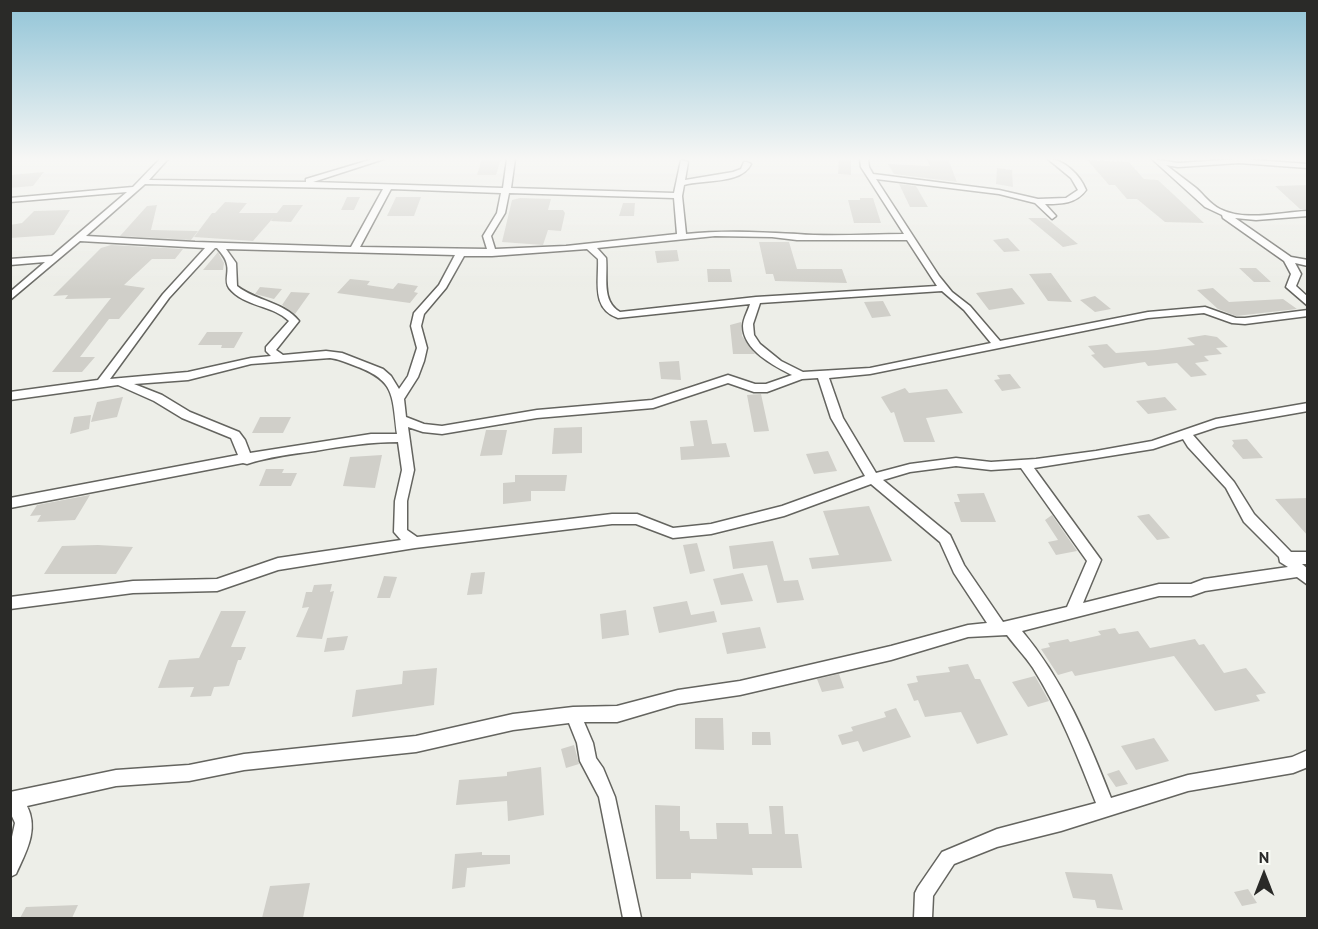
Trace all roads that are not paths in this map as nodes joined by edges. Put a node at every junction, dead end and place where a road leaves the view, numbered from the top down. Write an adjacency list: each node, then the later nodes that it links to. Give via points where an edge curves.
1 (118, 202): 13 (street)
2 (380, 202): 16 (street)
3 (503, 202): 17 (street, via 487,236)
4 (679, 202): 11 (street)
5 (888, 202): 12 (street)
6 (1039, 202): 10 (street)
7 (1205, 202): 9 (street)
8 (1308, 213): 9 (street)
9 (1226, 215): 20 (street)
10 (1052, 216)
11 (682, 237): 12 (street, via 715,233); 15 (street)
12 (909, 237): 23 (street)
13 (78, 238): 14 (street); 19 (street)
14 (216, 246): 16 (street); 29 (street, via 230,260 231,284 235,289 255,303 290,315 294,321 271,347); 33 (street, via 166,296)
15 (590, 247): 17 (street); 25 (street, via 602,258 603,302 607,310 618,315)
16 (354, 250): 18 (street)
17 (492, 253): 18 (street)
18 (461, 254): 35 (street, via 442,286 419,313 419,361)
19 (53, 259): 21 (street); 24 (street)
20 (1288, 259): 22 (street); 26 (street, via 1296,274 1291,287)
21 (10, 262)
22 (1308, 263)
23 (944, 288): 25 (street); 28 (street)
24 (10, 297)
25 (756, 300): 30 (street, via 748,324 749,335 777,363)
26 (1308, 303)
27 (1308, 313): 28 (street, via 1245,321 1211,311 1172,312)
28 (997, 344): 31 (street, via 870,371)
29 (282, 359): 32 (street, via 188,376); 35 (street, via 337,354 372,365 392,383)
30 (801, 376): 31 (street); 37 (street, via 767,388 728,379 653,404 537,414 442,429 423,428)
31 (823, 376): 42 (street, via 837,418)
32 (118, 381): 33 (street); 40 (street, via 236,435)
33 (101, 383): 34 (street)
34 (10, 396)
35 (398, 399): 37 (street)
36 (1308, 406): 38 (street, via 1216,423)
37 (402, 420): 39 (street)
38 (1186, 433): 41 (street, via 1153,445); 45 (street, via 1230,486 1249,518)
39 (403, 438): 40 (street, via 371,438); 44 (street, via 408,470 400,532)
40 (247, 459): 43 (street)
41 (1024, 463): 42 (street, via 991,466 956,462 910,468); 49 (street, via 1094,560)
42 (873, 479): 44 (street, via 784,511 711,529 673,533 637,519 612,519); 50 (street, via 945,539 959,569)
43 (10, 503)
44 (415, 543): 48 (street, via 278,564 217,585 133,586)
45 (1285, 558): 46 (street); 47 (street)
46 (1308, 558)
47 (1303, 575): 49 (street, via 1204,585 1191,590 1158,590)
48 (10, 603)
49 (1072, 612): 50 (street)
50 (1004, 628): 51 (street, via 968,631 891,653 740,688 678,697 617,714); 54 (street, via 1041,667 1088,760)
51 (573, 715): 53 (street, via 513,722 416,744 244,762 189,773 116,778); 56 (street, via 588,761 607,797)
52 (1308, 758): 54 (street, via 1293,765 1188,783)
53 (12, 800): 55 (street, via 24,816 25,831)
54 (1106, 808): 57 (street, via 997,838 948,858 924,893)
55 (10, 868)
56 (632, 918)
57 (923, 918)

